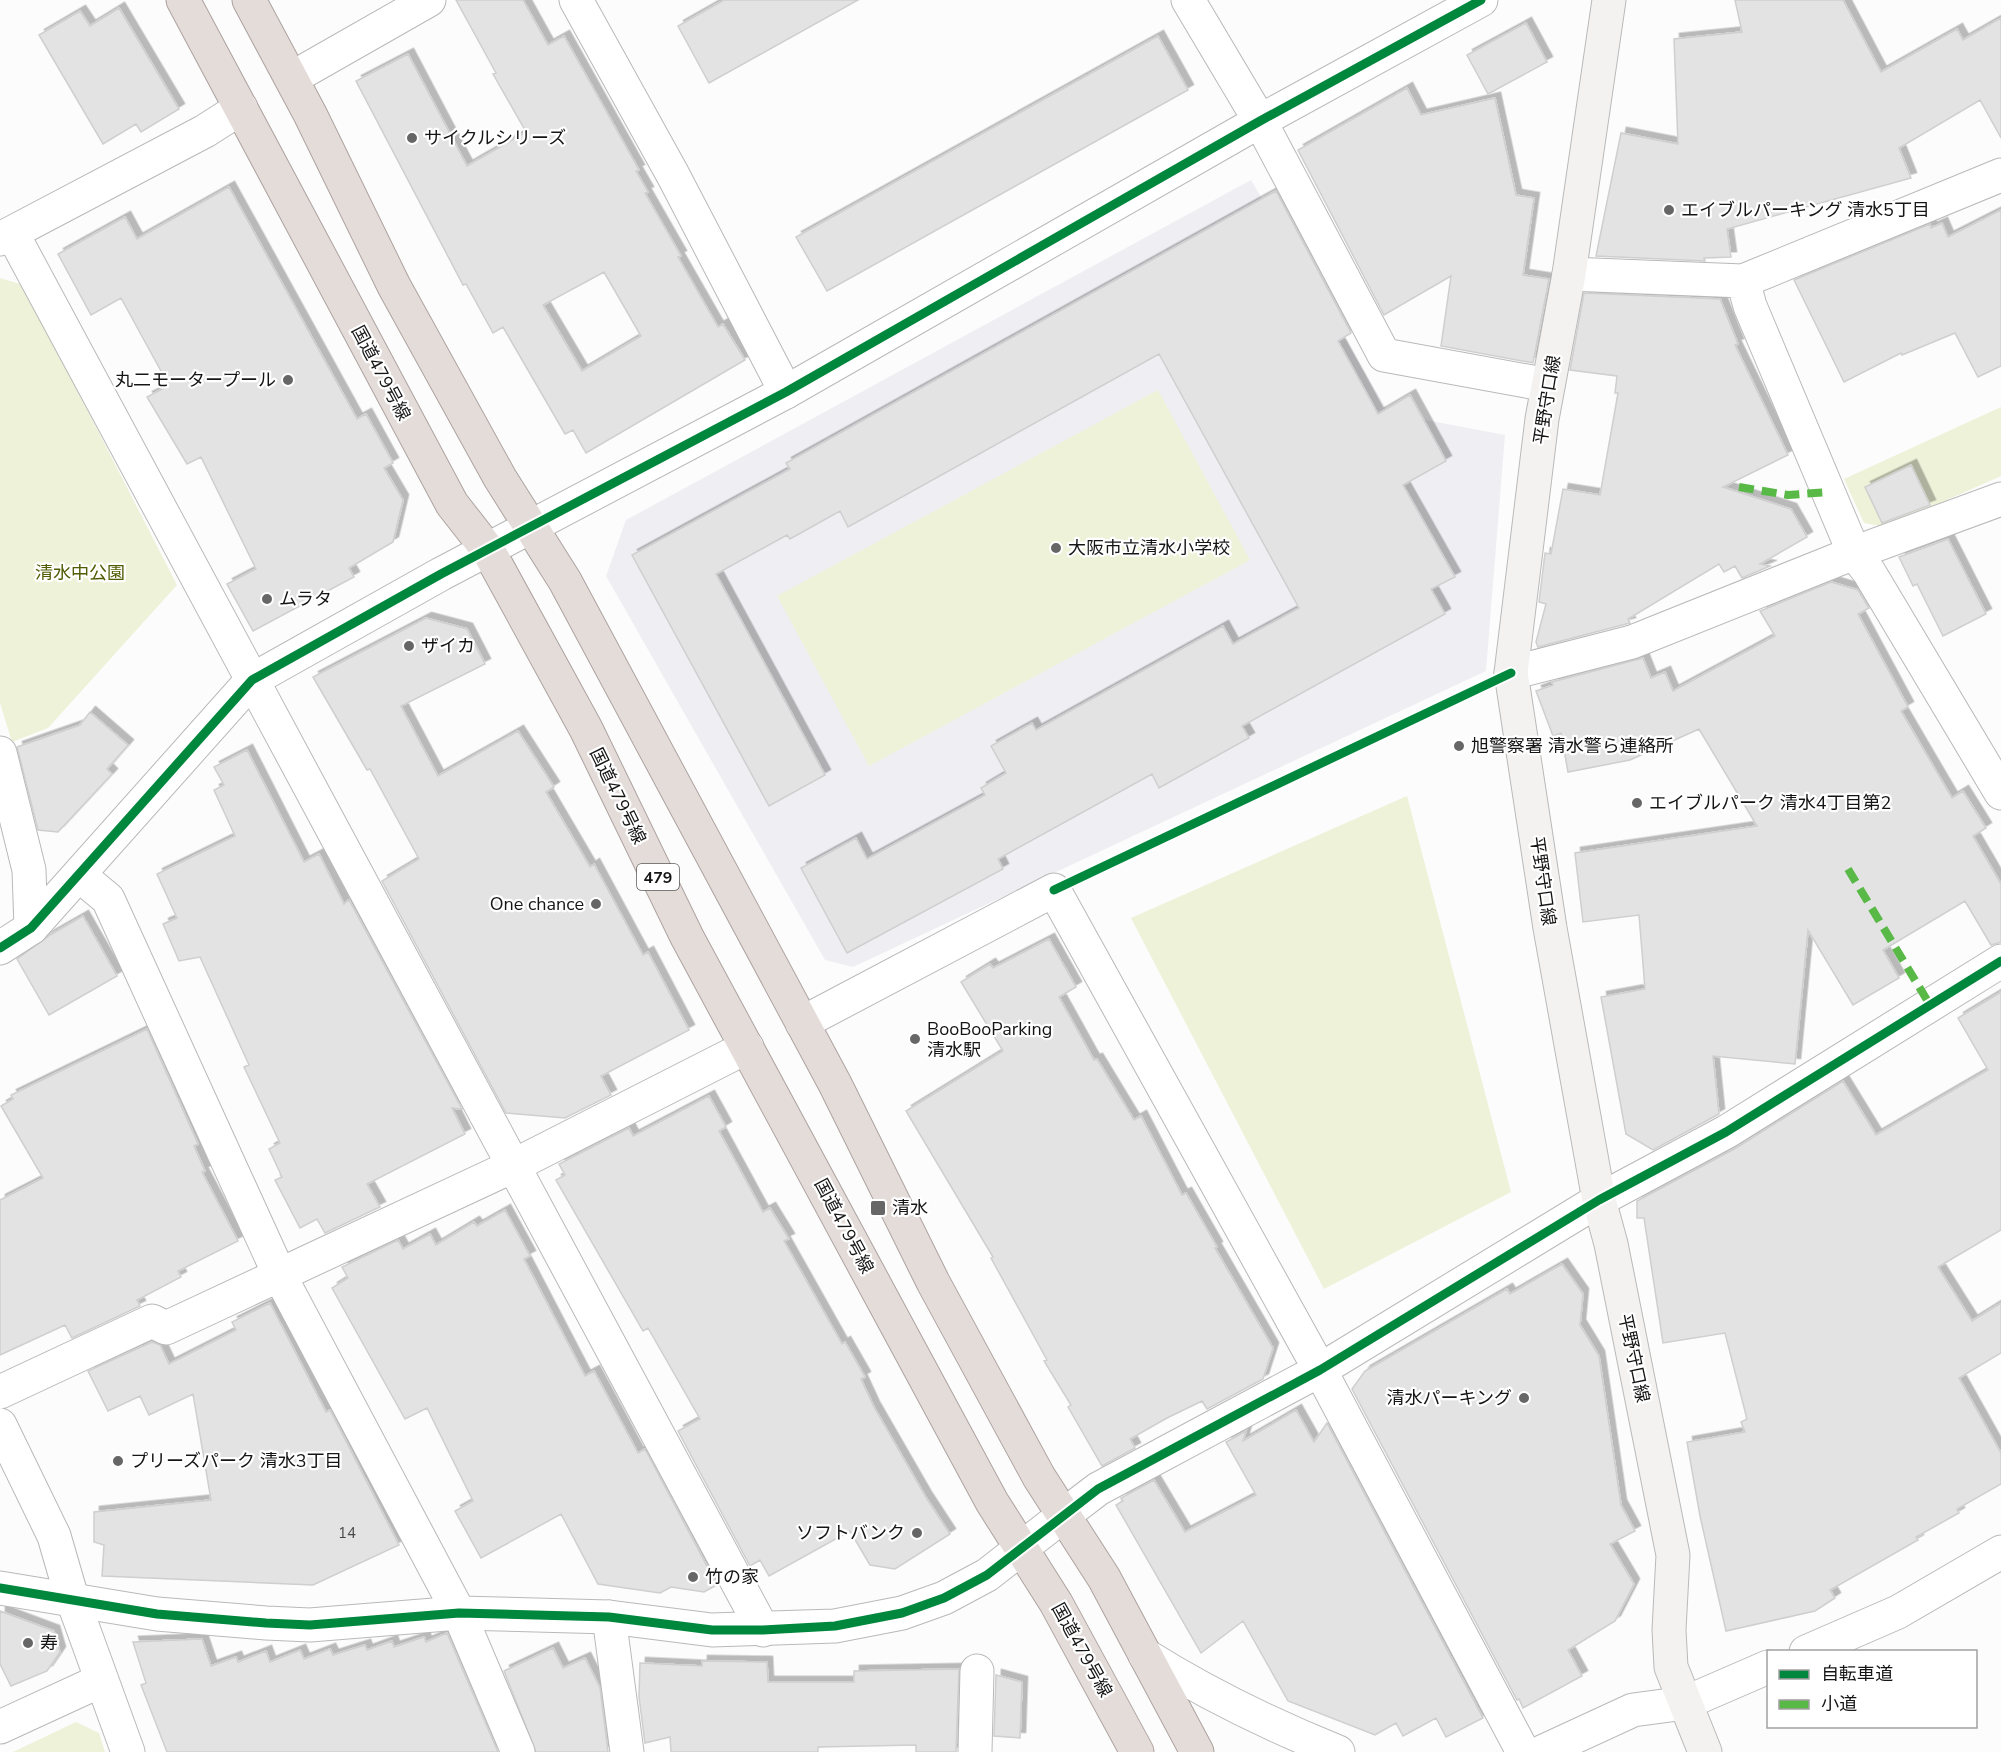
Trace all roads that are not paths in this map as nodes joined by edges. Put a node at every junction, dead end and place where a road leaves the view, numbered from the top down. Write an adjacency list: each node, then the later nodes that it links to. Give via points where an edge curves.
1 (183, 0): 9 (highway, 国道479号線 / 479)
2 (249, 0): 8 (highway)
3 (429, 0): 8 (street)
4 (576, 0): 16 (street, via 674,175)
5 (1188, 0): 10 (street)
6 (1480, 0): 10 (street)
7 (1609, 0): 13 (main road, 平野守口線)
8 (292, 78): 18 (highway, via 400,296)
9 (241, 108): 12 (street); 19 (highway, 国道479号線 / 479, via 452,504)
10 (1260, 121): 15 (street, via 1384,355); 16 (street)
11 (2001, 175): 14 (street)
12 (6, 236): 22 (street)
13 (1569, 274): 14 (street); 15 (main road, 平野守口線)
14 (1743, 281): 20 (street)
15 (1548, 385): 21 (main road, 平野守口線)
16 (786, 392): 18 (street)
17 (2001, 499): 20 (street)
18 (531, 528): 19 (street); 29 (highway, via 565,581)
19 (488, 550): 22 (street); 30 (highway, 国道479号線 / 479, via 586,729 687,937)
20 (1854, 553): 21 (street, via 1632,642); 24 (street)
21 (1511, 673): 32 (main road, 平野守口線, via 1550,928)
22 (252, 680): 25 (street); 31 (street)
23 (0, 753): 26 (street, via 29,870)
24 (2001, 793)
25 (79, 875): 26 (street); 33 (street, via 108,899)
26 (31, 928): 27 (street)
27 (0, 948)
28 (2001, 961): 32 (street, via 1726,1132)
29 (802, 1023): 34 (street, via 1054,890); 37 (highway, via 933,1282 1039,1477)
30 (747, 1047): 31 (street); 38 (highway, 国道479号線 / 479, via 992,1502)
31 (515, 1165): 33 (street); 44 (street)
32 (1599, 1200): 34 (street); 50 (main road, 平野守口線, via 1673,1555 1671,1668)
33 (280, 1276): 35 (street, via 166,1328 152,1321); 42 (street)
34 (1320, 1370): 37 (street, via 1098,1489); 59 (street)
35 (0, 1392)
36 (0, 1425): 41 (street, via 54,1536)
37 (1064, 1515): 38 (street); 46 (highway, via 1104,1578)
38 (1021, 1548): 44 (street, via 987,1575 944,1598 902,1613 835,1626); 56 (highway, 国道479号線 / 479, via 1056,1603)
39 (2001, 1552): 45 (street, via 1898,1612)
40 (0, 1588): 41 (street)
41 (72, 1598): 42 (street, via 157,1614 310,1625); 49 (street)
42 (459, 1613): 43 (street); 53 (street)
43 (609, 1617): 44 (street, via 712,1630); 54 (street)
44 (763, 1630)
45 (1811, 1650)
46 (1145, 1655): 57 (highway); 58 (street, via 1272,1725)
47 (1767, 1667): 50 (street)
48 (977, 1671): 55 (street)
49 (102, 1680): 51 (street); 52 (street)
50 (1685, 1703): 60 (street, via 1633,1710); 61 (main road, 平野守口線)
51 (0, 1727)
52 (128, 1752)
53 (518, 1752)
54 (627, 1752)
55 (975, 1752)
56 (1137, 1752)
57 (1197, 1752)
58 (1338, 1752)
59 (1523, 1752)
60 (1542, 1752)
61 (1705, 1752)

